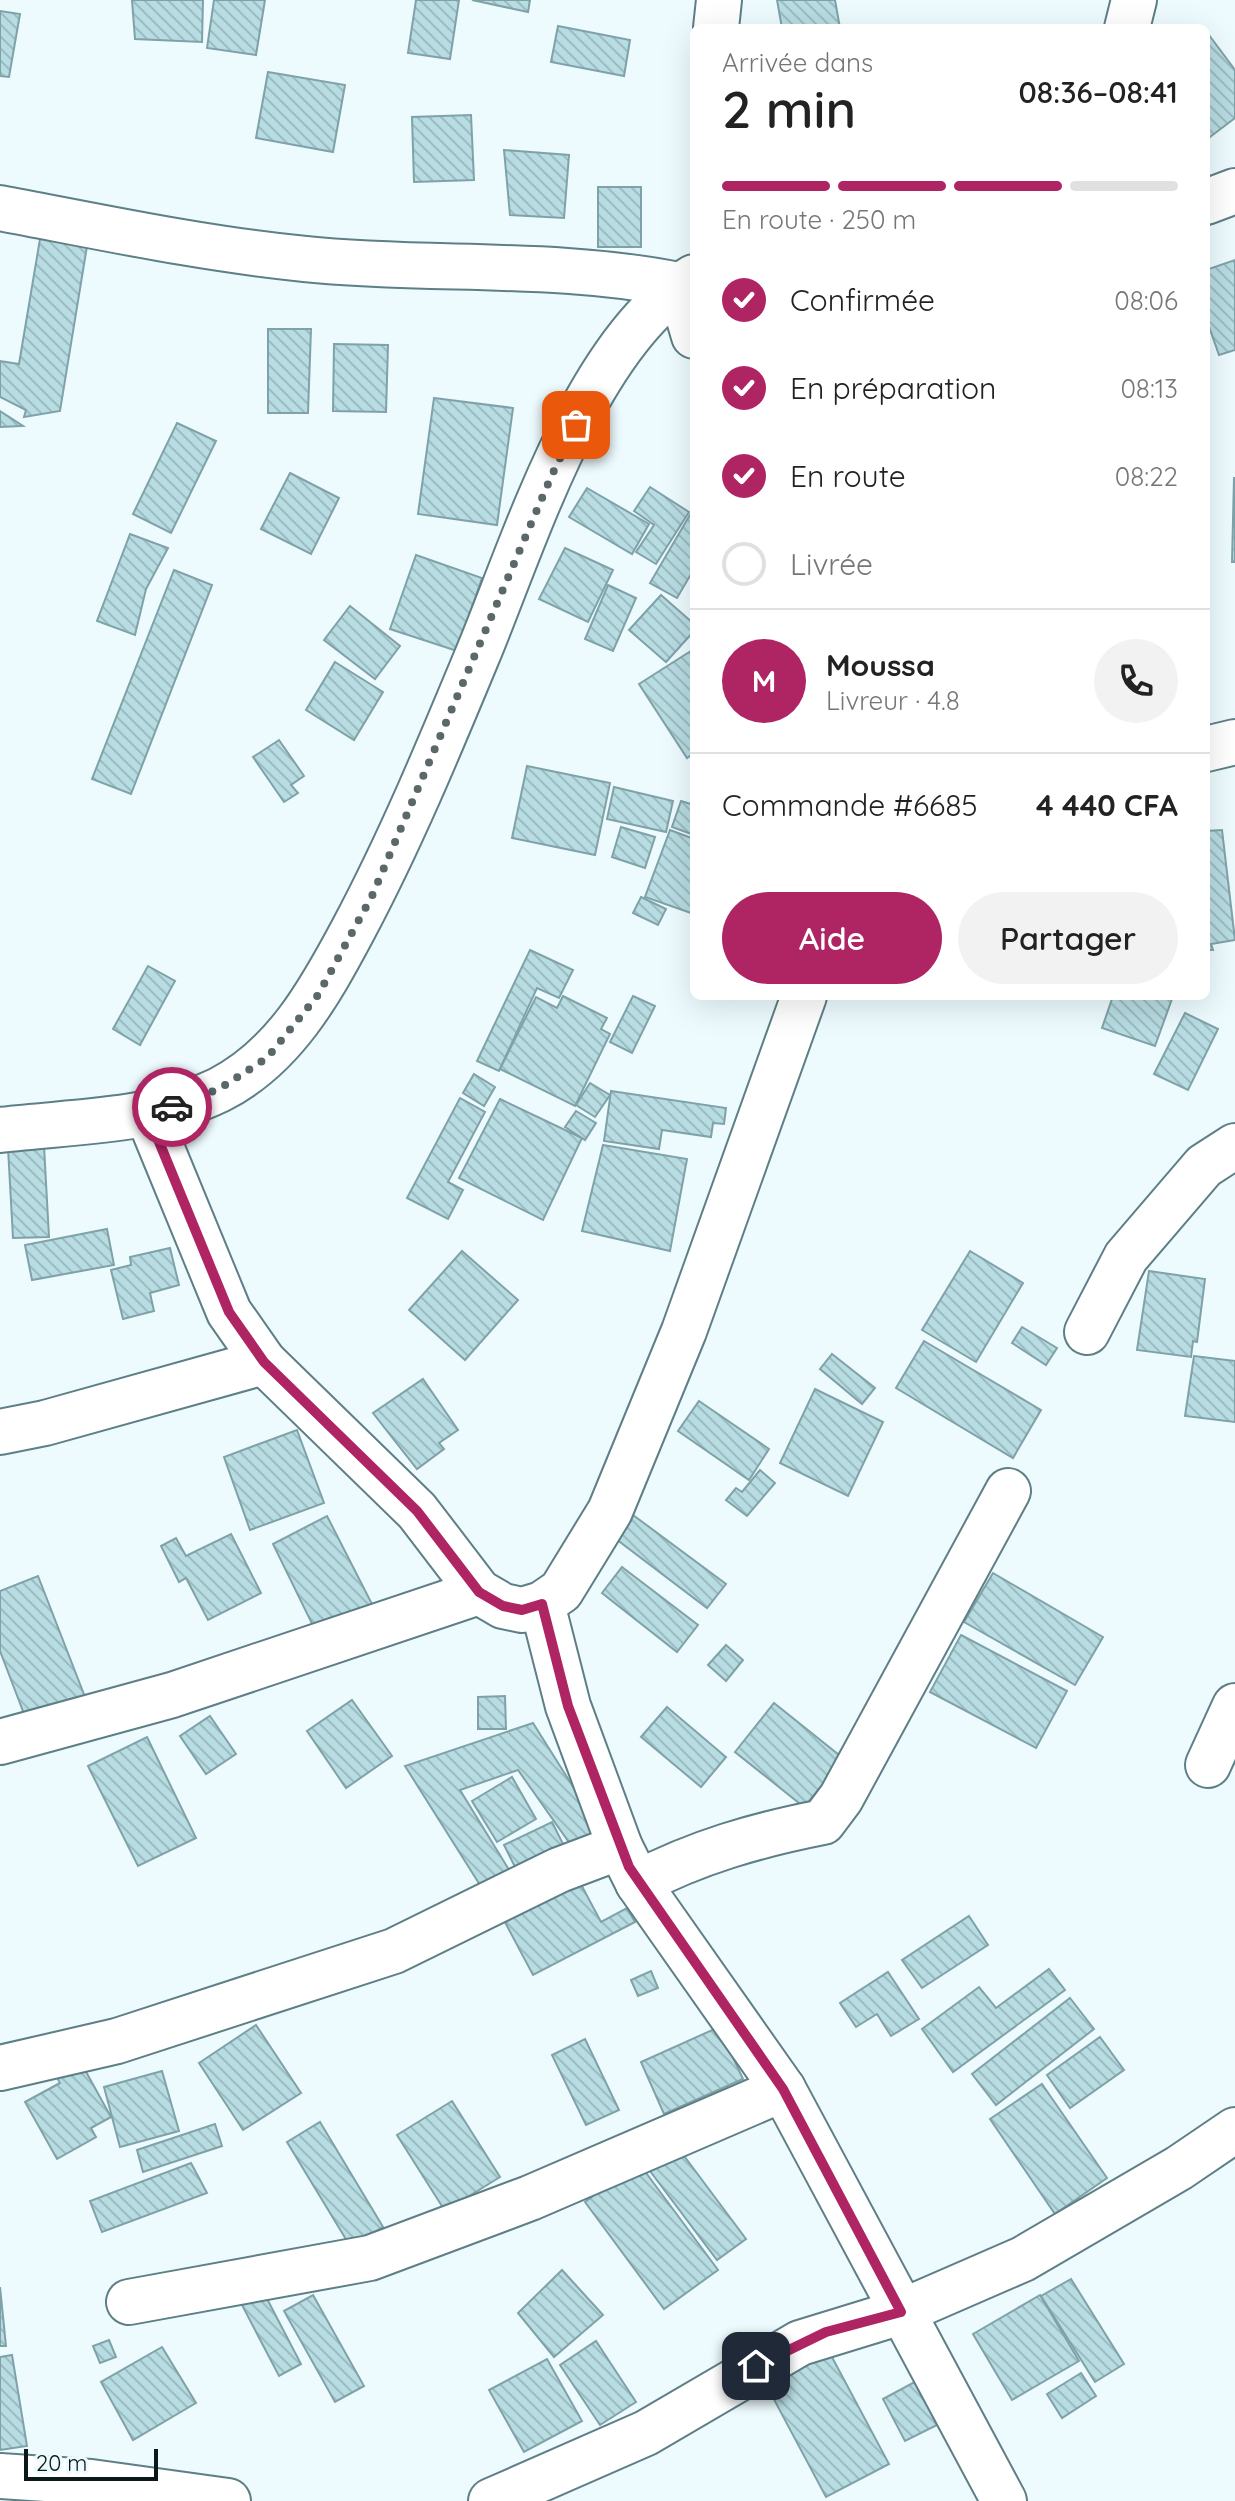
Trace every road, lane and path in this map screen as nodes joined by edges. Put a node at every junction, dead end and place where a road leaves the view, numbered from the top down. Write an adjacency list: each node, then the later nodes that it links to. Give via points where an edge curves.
1 (719, 0): 3 (street)
2 (1134, 0): 4 (street)
3 (716, 24)
4 (1128, 24)
5 (1235, 191): 6 (street)
6 (1210, 200)
7 (0, 208): 8 (street, via 307,260 534,268)
8 (687, 281): 9 (street); 13 (street, via 624,340 589,400 372,896 318,995 267,1058 219,1089)
9 (690, 305)
10 (1235, 742): 11 (street)
11 (1210, 748)
12 (803, 1000): 21 (street, via 639,1446 610,1511 574,1571 561,1591)
13 (148, 1115): 14 (street); 17 (street, via 229,1312)
14 (0, 1130)
15 (1235, 1146): 16 (street, via 1204,1166 1126,1257)
16 (1087, 1332)
17 (264, 1362): 18 (street); 20 (street, via 417,1511)
18 (0, 1432)
19 (1008, 1491): 25 (street, via 841,1798 823,1822 731,1843 678,1862)
20 (479, 1592): 21 (street, via 522,1610); 23 (street, via 172,1695)
21 (542, 1604): 25 (street, via 568,1706)
22 (1235, 1706): 24 (street)
23 (0, 1742)
24 (1208, 1765)
25 (629, 1865): 26 (street, via 559,1870 394,1951 117,2041); 27 (street)
26 (0, 2068)
27 (783, 2089): 29 (street, via 530,2198 370,2258); 30 (street)
28 (1235, 2130): 30 (street, via 1023,2259)
29 (129, 2302)
30 (901, 2312): 33 (street, via 800,2343 646,2433); 34 (street)
31 (0, 2476): 32 (street)
32 (228, 2501)
33 (491, 2501)
34 (1004, 2501)

